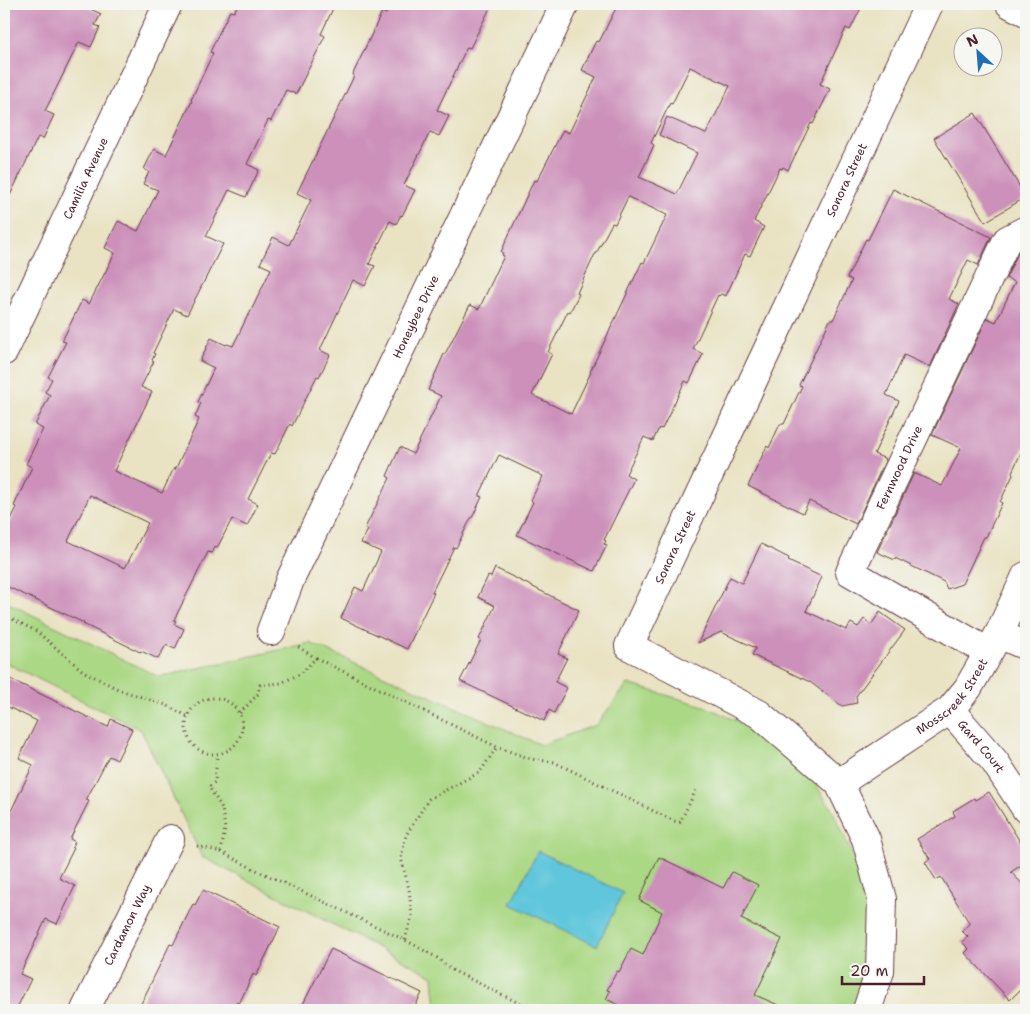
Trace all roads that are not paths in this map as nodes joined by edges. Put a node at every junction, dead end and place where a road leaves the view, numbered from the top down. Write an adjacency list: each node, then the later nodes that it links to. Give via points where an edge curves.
1 (168, 4): 7 (street, Camilia Avenue)
2 (565, 4): 9 (street, Honeybee Drive, via 290,580)
3 (928, 4): 13 (street, Sonora Street, via 629,646 759,714)
4 (1010, 4): 5 (street)
5 (1026, 12)
6 (1026, 230): 10 (street, Fernwood Drive, via 1007,240 850,572)
7 (4, 351)
8 (1026, 576): 10 (street, Mosscreek Street)
9 (271, 631)
10 (993, 643): 11 (street); 12 (street, Mosscreek Street, via 968,688)
11 (1026, 646)
12 (950, 710): 13 (street, Mosscreek Street); 14 (street, Gard Court, via 995,762)
13 (839, 783): 17 (street, Sonora Street, via 866,839 882,899 880,971)
14 (1026, 809)
15 (170, 839): 16 (street, Cardamon Way)
16 (85, 1010)
17 (868, 1010)

